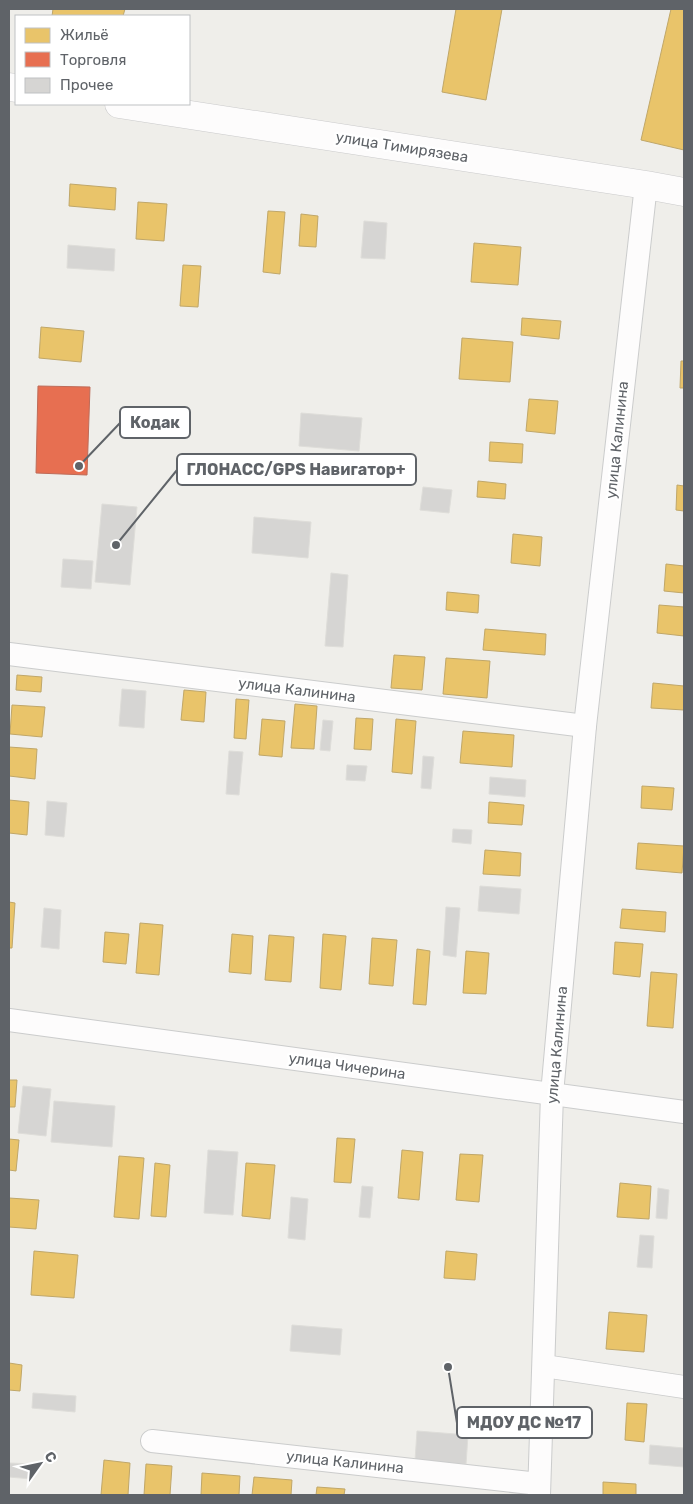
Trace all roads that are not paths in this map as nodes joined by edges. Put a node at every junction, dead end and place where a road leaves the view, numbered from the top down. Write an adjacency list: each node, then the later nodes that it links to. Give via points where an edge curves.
1 (126, 105): 2 (street, улица Тимирязева)
2 (646, 185): 3 (street, улица Тимирязева); 5 (street, улица Калинина)
3 (684, 192)
4 (9, 654): 5 (street, улица Калинина)
5 (585, 726): 7 (street, улица Калинина)
6 (9, 1020): 7 (street, улица Чичерина)
7 (552, 1094): 8 (street, улица Чичерина); 9 (street, улица Калинина)
8 (684, 1112)
9 (544, 1366): 10 (street); 12 (street, улица Калинина)
10 (684, 1388)
11 (152, 1441): 12 (street, улица Калинина)
12 (539, 1490)

